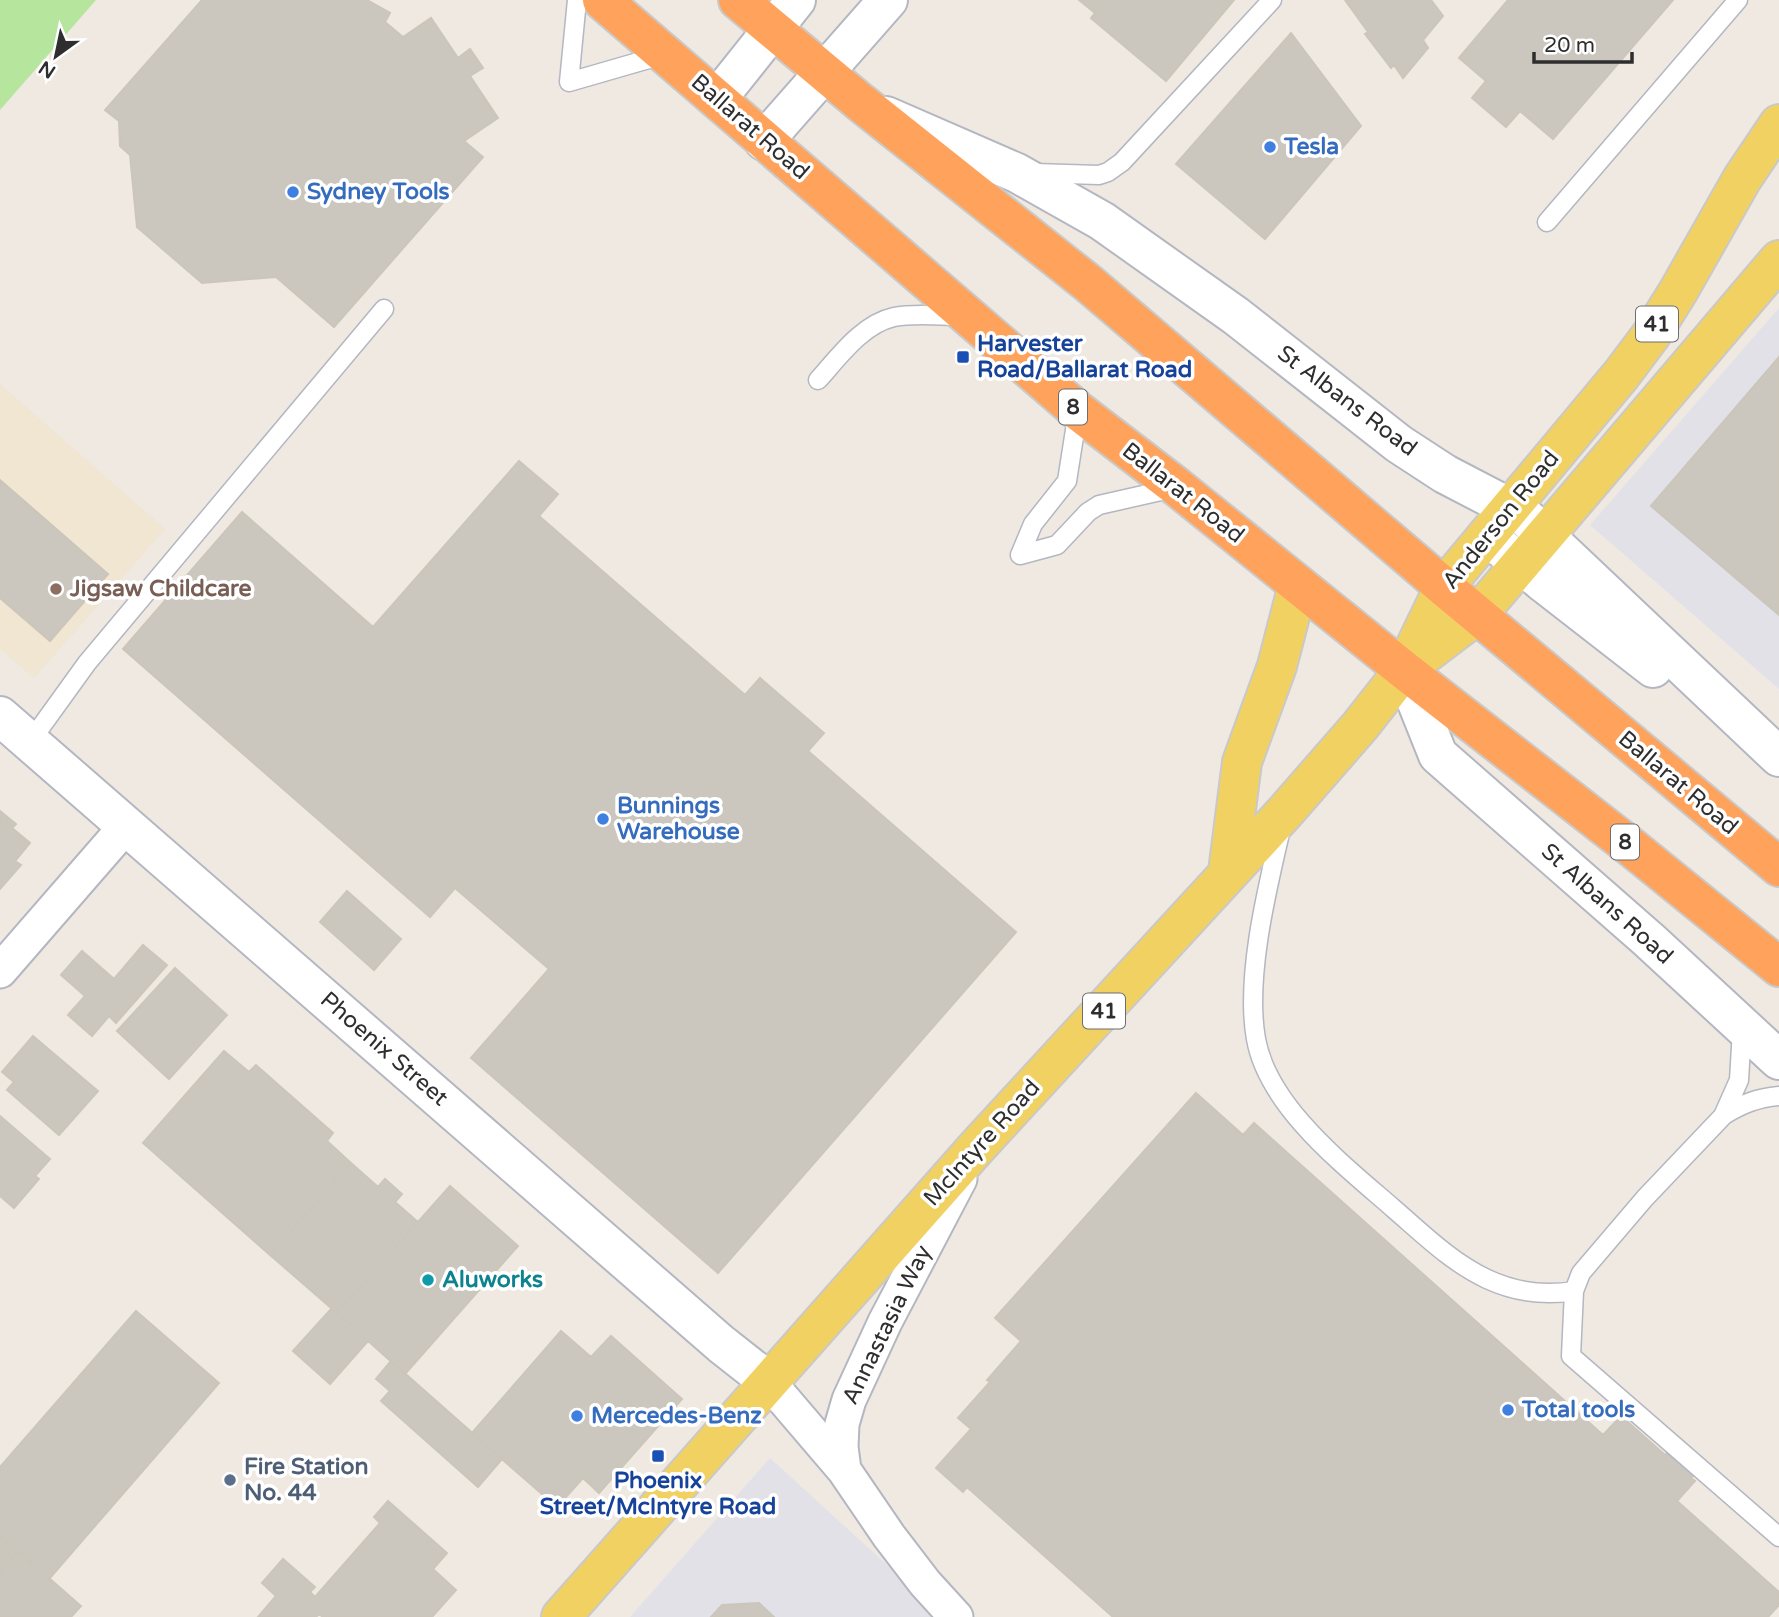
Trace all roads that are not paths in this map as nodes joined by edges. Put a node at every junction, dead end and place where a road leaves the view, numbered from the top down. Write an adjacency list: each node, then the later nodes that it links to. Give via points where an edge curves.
1 (577, 0): 8 (lane, via 569,82)
2 (602, 0): 8 (highway, Ballarat Road / 8)
3 (738, 0): 7 (highway, Ballarat Road)
4 (888, 0): 9 (main road)
5 (1272, 0): 14 (lane, via 1108,172 1084,176)
6 (1738, 0): 15 (lane)
7 (784, 14): 9 (highway, Ballarat Road); 10 (main road)
8 (666, 54): 10 (highway, Ballarat Road / 8)
9 (824, 72): 11 (highway, Ballarat Road); 13 (main road)
10 (717, 99): 13 (highway, Ballarat Road / 8)
11 (869, 109): 14 (main road, St Albans Road); 26 (highway, Ballarat Road, via 1088,283)
12 (1779, 124): 22 (main road, Anderson Road / 41, via 1742,178 1651,335)
13 (764, 141): 18 (highway, Ballarat Road / 8)
14 (1017, 173): 22 (main road, St Albans Road, via 1102,220 1158,259 1399,444 1445,474)
15 (1547, 222)
16 (1779, 260): 23 (main road, Anderson Road / 41)
17 (384, 309): 30 (lane, via 86,663)
18 (968, 316): 19 (lane, via 898,317 879,323 853,342); 20 (highway, Ballarat Road / 8)
19 (818, 380)
20 (1078, 411): 21 (highway, Ballarat Road / 8); 21 (lane, via 1067,481 1033,524 1020,555 1057,545 1099,505)
21 (1177, 488): 25 (highway, Ballarat Road / 8)
22 (1499, 522): 23 (main road, St Albans Road); 24 (main road, St Albans Road); 26 (main road, Anderson Road / 41)
23 (1545, 534): 24 (main road, Anderson Road / 41); 31 (main road, St Albans Road)
24 (1520, 563): 27 (main road, Anderson Road / 41); 32 (main road, St Albans Road)
25 (1298, 585): 28 (highway, Ballarat Road / 8); 36 (main road, via 1277,666 1242,762)
26 (1444, 587): 27 (highway, Ballarat Road); 28 (main road, Anderson Road / 41)
27 (1478, 614): 28 (main road, Anderson Road / 41); 35 (highway, Ballarat Road)
28 (1404, 670): 33 (main road, McIntyre Road / 41); 37 (highway, Ballarat Road / 8); 39 (main road, St Albans Road, via 1438,755)
29 (0, 716): 30 (main road, Phoenix Street)
30 (30, 742): 34 (main road, Phoenix Street)
31 (1779, 757)
32 (1779, 766)
33 (1285, 812): 36 (main road, McIntyre Road / 41); 44 (lane, via 1262,917 1253,1009 1264,1066 1280,1093 1334,1156 1465,1268 1517,1290 1540,1294)
34 (126, 826): 38 (street); 45 (main road, Phoenix Street)
35 (1776, 859)
36 (1228, 872): 43 (main road, McIntyre Road / 41)
37 (1779, 967)
38 (0, 971)
39 (1742, 1027): 40 (main road, St Albans Road); 42 (lane, via 1739,1080)
40 (1779, 1060)
41 (1779, 1097): 42 (lane, via 1757,1099)
42 (1723, 1116): 44 (lane, via 1592,1259)
43 (976, 1148): 45 (main road, McIntyre Road / 41); 46 (street, Annastasia Way, via 849,1400 842,1424)
44 (1574, 1291): 47 (lane, via 1571,1356)
45 (768, 1381): 46 (street); 48 (main road, McIntyre Road / 41)
46 (844, 1470): 49 (street, via 925,1584)
47 (1779, 1537)
48 (561, 1617)
49 (956, 1617)

